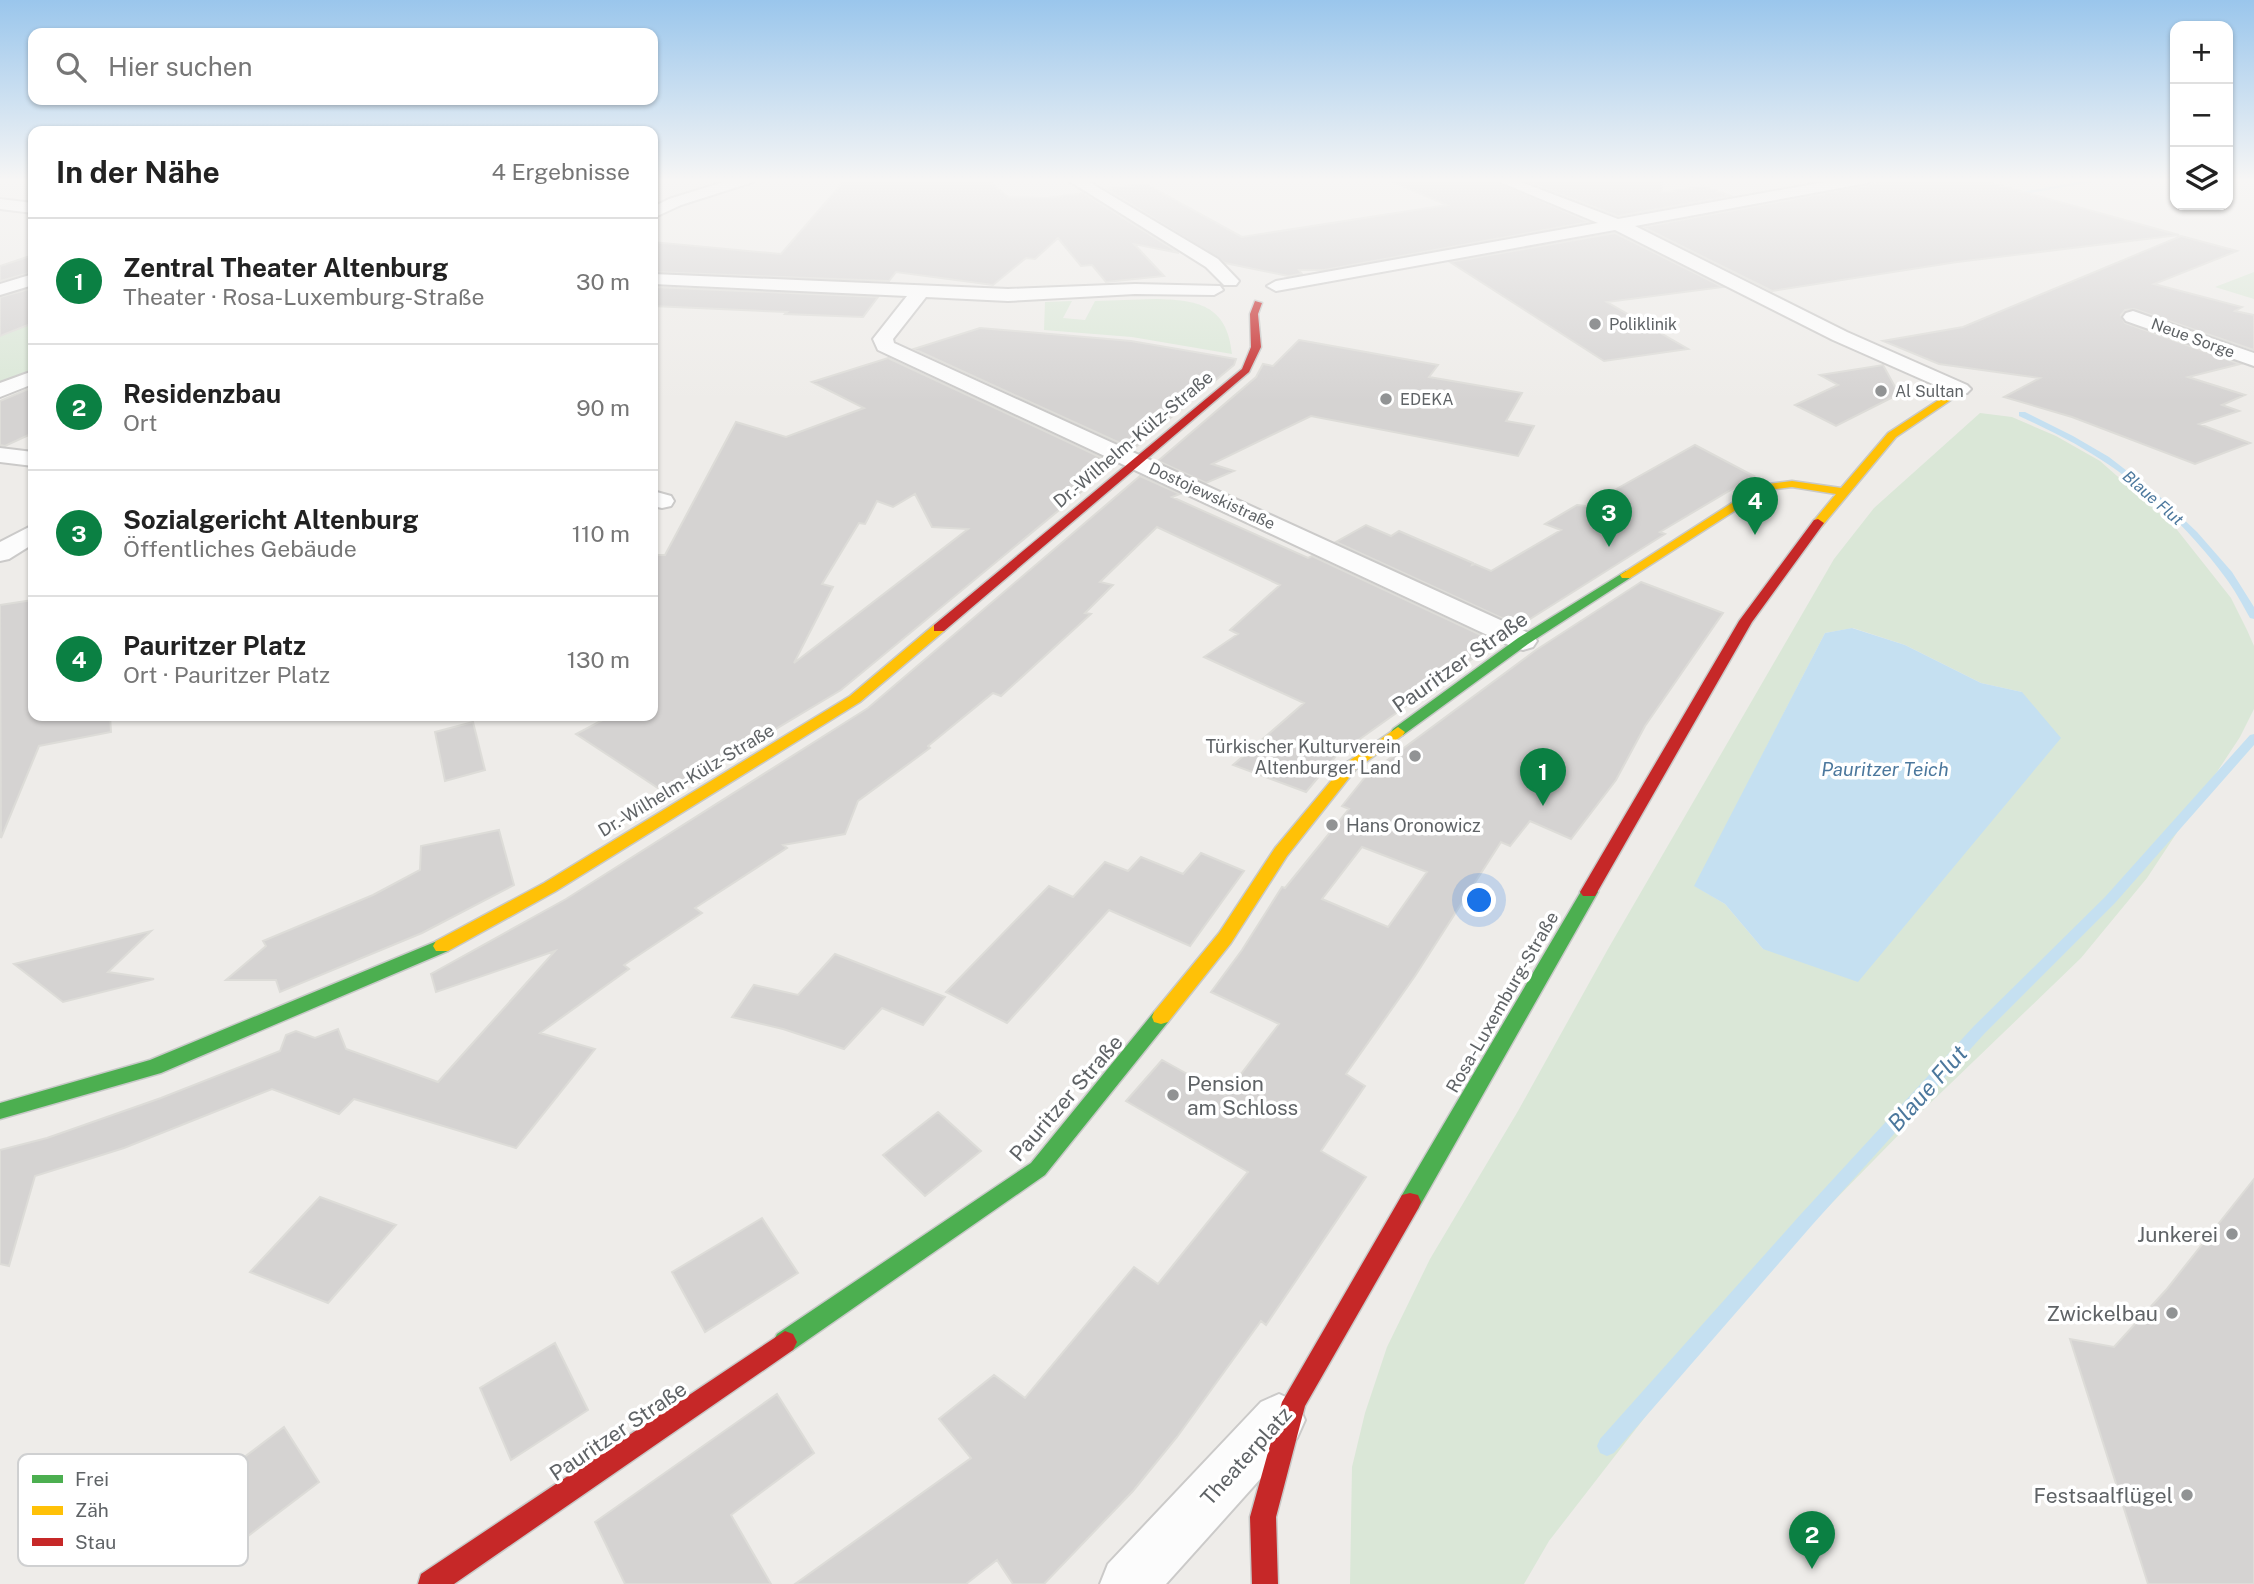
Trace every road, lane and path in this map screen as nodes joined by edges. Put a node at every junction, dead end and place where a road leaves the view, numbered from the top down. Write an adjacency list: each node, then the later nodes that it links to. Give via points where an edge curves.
1 (1196, 253): 9 (street, via 1212,263)
2 (1444, 253): 6 (street)
3 (1674, 253): 14 (street)
4 (658, 279): 8 (street)
5 (28, 281): 7 (street)
6 (1262, 282): 9 (street); 10 (street, via 1281,289 1278,297)
7 (0, 290)
8 (921, 291): 9 (street); 18 (street, Dostojewskistraße, via 883,339 885,346)
9 (1227, 293): 10 (street)
10 (1258, 303): 18 (street, Dr.-Wilhelm-Külz-Straße, via 1256,347 1246,370)
11 (2133, 317): 12 (street, Neue Sorge)
12 (2254, 360)
13 (28, 379): 15 (street)
14 (1960, 389): 19 (street, Rosa-Luxemburg-Straße, via 1892,435)
15 (0, 391)
16 (0, 455): 17 (street)
17 (28, 458)
18 (1136, 461): 22 (street, Dostojewskistraße); 23 (street, Dr.-Wilhelm-Külz-Straße, via 855,699 550,887 422,956 153,1067)
19 (1843, 492): 22 (street, Pauritzer Straße, via 1791,484 1763,487); 24 (street, Rosa-Luxemburg-Straße, via 1746,621)
20 (28, 536): 21 (street)
21 (0, 553)
22 (1523, 641): 25 (street, Pauritzer Straße, via 1351,766 1281,852 1226,938 1038,1170)
23 (0, 1111)
24 (1294, 1402): 26 (street, Theaterplatz); 27 (street, Theaterplatz, via 1264,1517)
25 (431, 1584)
26 (1128, 1584)
27 (1265, 1584)

